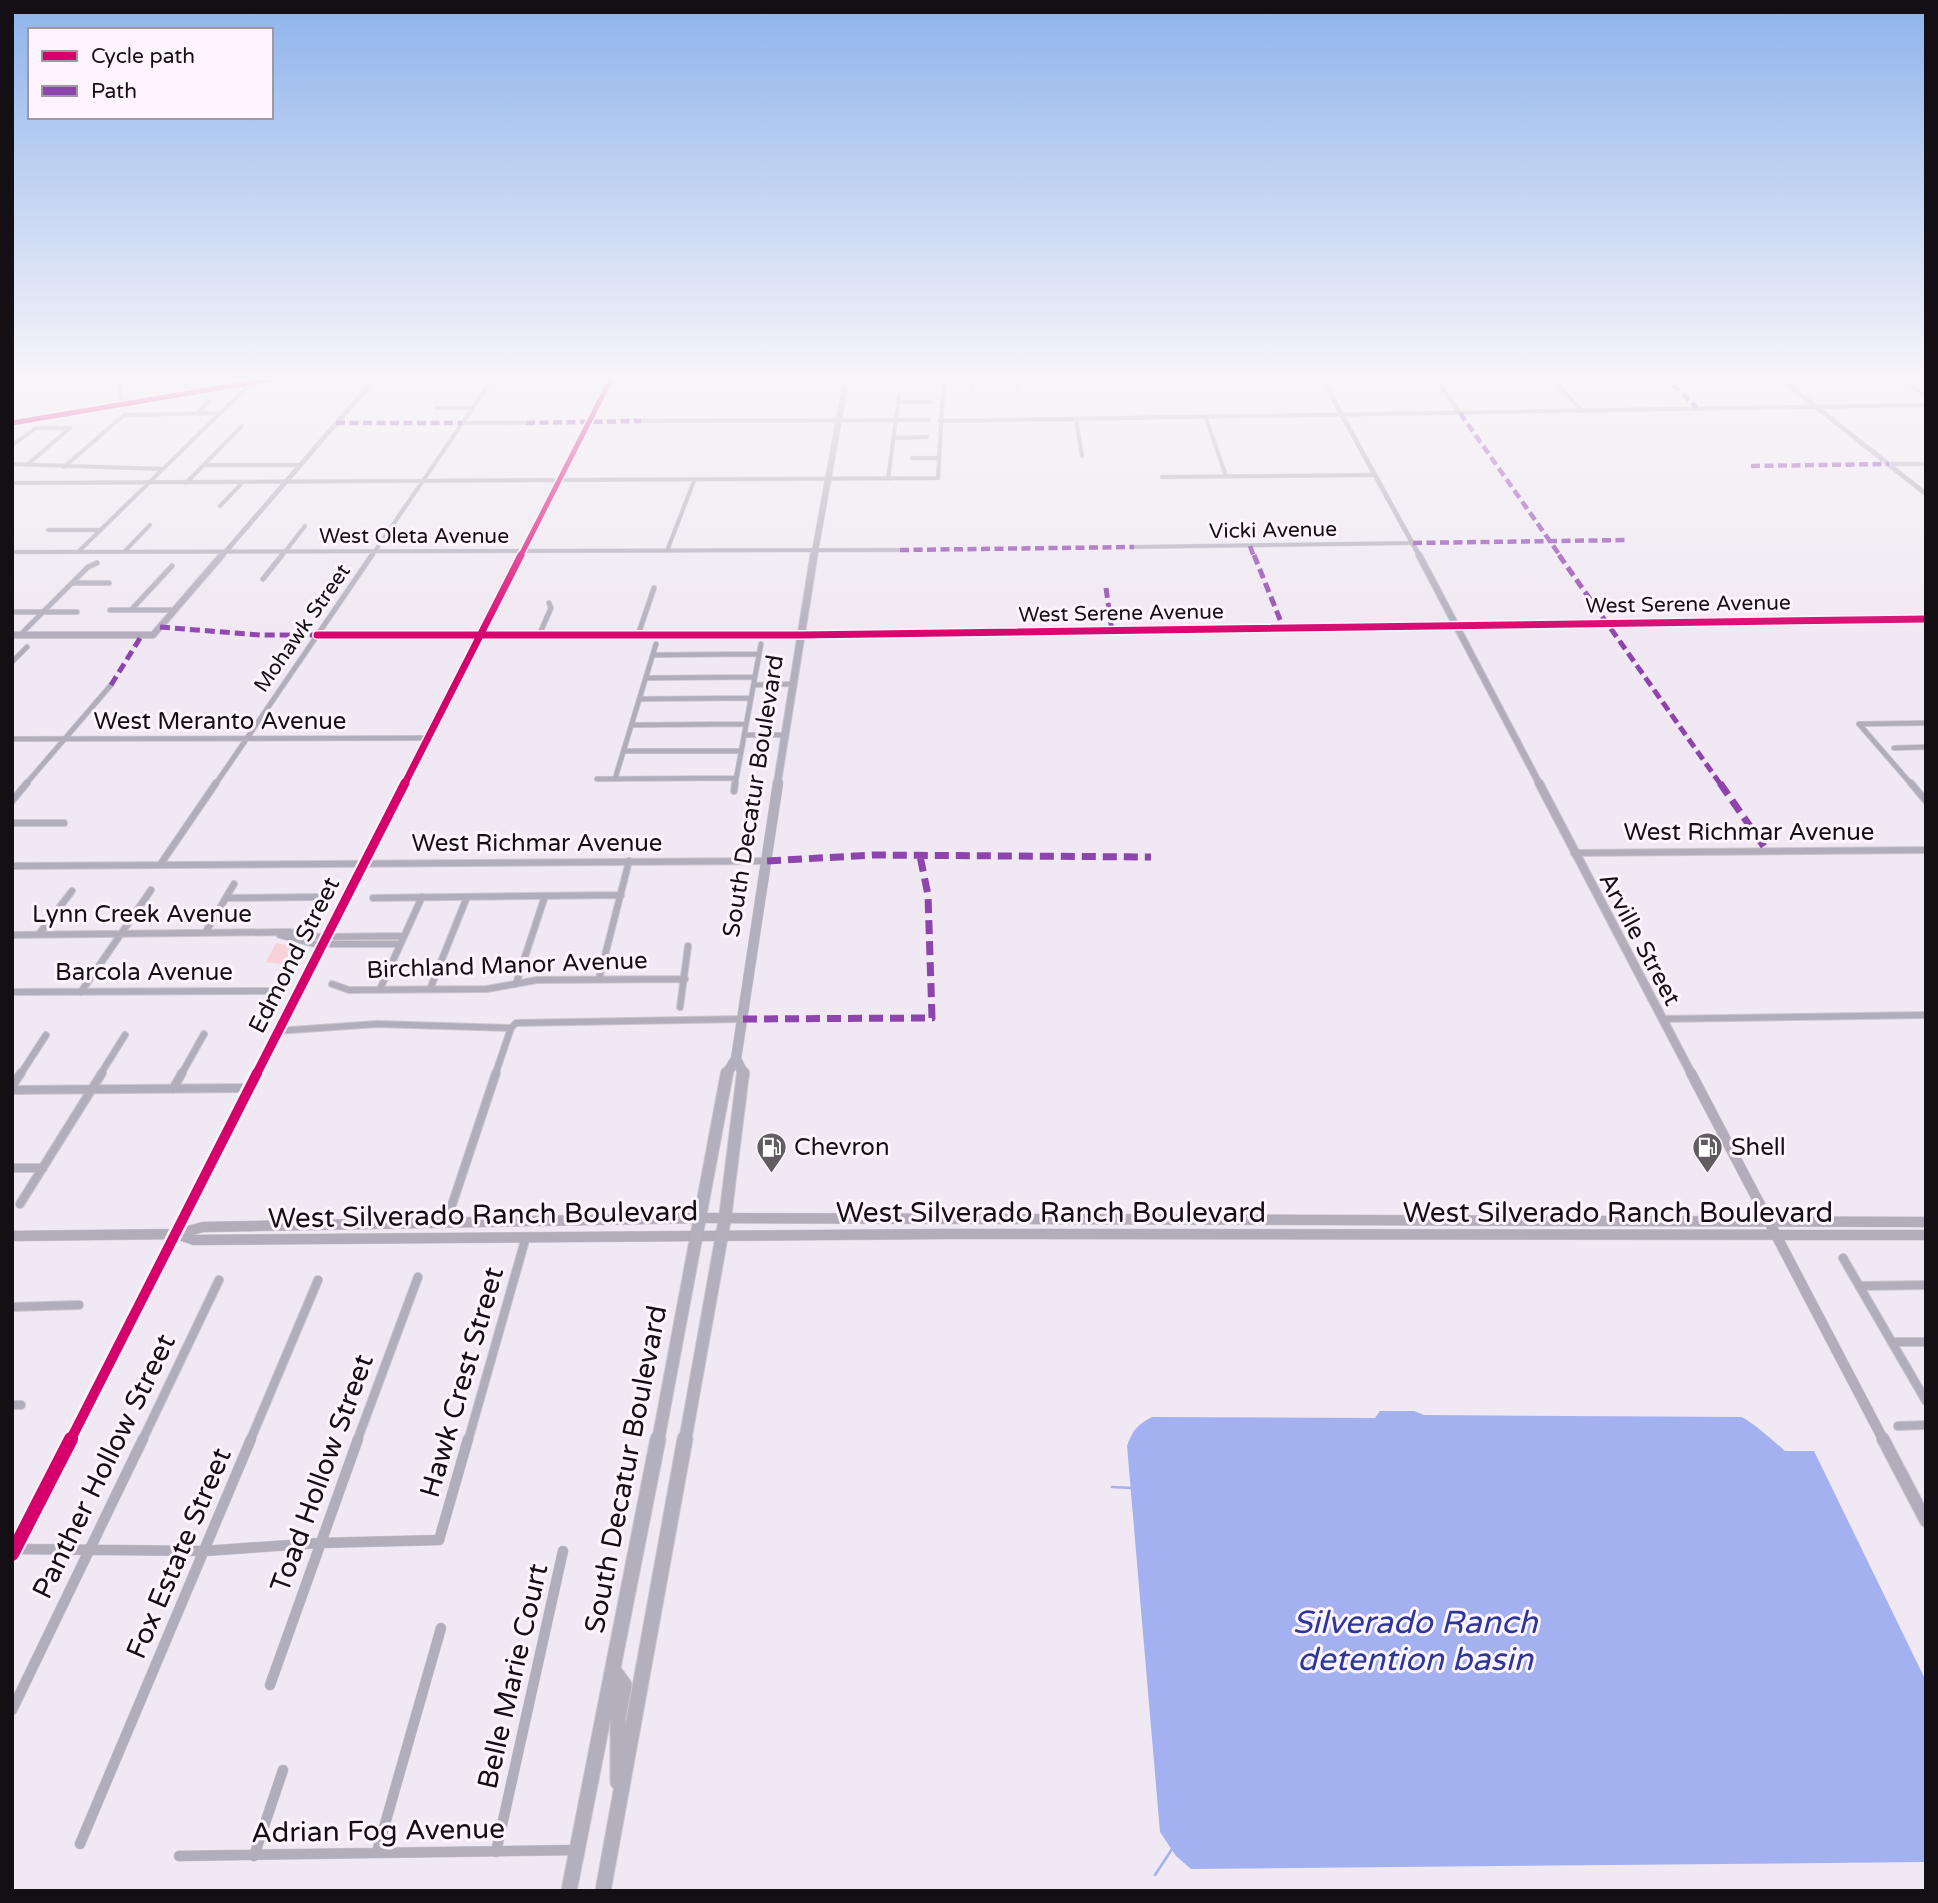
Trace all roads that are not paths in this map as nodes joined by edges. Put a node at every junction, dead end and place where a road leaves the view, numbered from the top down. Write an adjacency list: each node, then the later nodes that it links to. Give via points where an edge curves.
1 (12, 464): 2 (street)
2 (28, 464): 16 (street)
3 (68, 464): 16 (street)
4 (168, 464): 17 (street)
5 (435, 464): 26 (street, Mohawk Street)
6 (567, 464): 23 (street, Edmond Street)
7 (830, 464): 22 (main road, South Decatur Boulevard)
8 (890, 464): 21 (street)
9 (938, 464): 21 (street, via 938,478)
10 (1222, 464): 19 (street)
11 (1369, 464): 18 (street, Arville Street)
12 (1889, 464): 13 (street); 31 (street)
13 (1926, 464)
14 (204, 465): 15 (street); 28 (street)
15 (300, 465): 30 (street)
16 (64, 467): 17 (street)
17 (163, 469): 25 (street)
18 (1375, 475): 19 (street); 37 (street, Arville Street)
19 (1226, 476): 20 (street)
20 (1162, 477)
21 (888, 479): 22 (street)
22 (827, 480): 24 (street); 39 (main road, South Decatur Boulevard)
23 (558, 481): 24 (street); 26 (street); 48 (street, Edmond Street)
24 (694, 481): 41 (street)
25 (149, 482): 27 (street); 28 (street); 36 (street)
26 (423, 482): 30 (street); 47 (street, Mohawk Street)
27 (12, 483)
28 (186, 483): 29 (street)
29 (242, 483): 30 (street); 32 (street)
30 (285, 483): 45 (street)
31 (1926, 494)
32 (220, 506)
33 (150, 525): 44 (street)
34 (305, 526): 46 (street)
35 (48, 530): 36 (street)
36 (101, 530): 43 (street)
37 (1413, 543): 38 (street, Vicki Avenue); 63 (street, Arville Street)
38 (1134, 548)
39 (815, 550): 40 (street); 41 (street, West Oleta Avenue); 69 (main road, South Decatur Boulevard)
40 (900, 550)
41 (667, 551): 48 (street, West Oleta Avenue)
42 (12, 552): 43 (street, West Oleta Avenue)
43 (78, 552): 44 (street, West Oleta Avenue)
44 (124, 552): 45 (street, West Oleta Avenue)
45 (225, 552): 46 (street, West Oleta Avenue); 58 (street)
46 (285, 552): 47 (street, West Oleta Avenue); 51 (street)
47 (375, 552): 48 (street, West Oleta Avenue); 66 (street, Mohawk Street)
48 (522, 552): 67 (street, Edmond Street)
49 (97, 563): 52 (street)
50 (172, 566): 57 (street)
51 (263, 579)
52 (72, 583): 53 (street); 60 (street)
53 (109, 583)
54 (654, 588): 68 (street)
55 (549, 603): 64 (street)
56 (110, 610): 57 (street)
57 (131, 610): 58 (street)
58 (175, 610): 65 (street, via 153,635)
59 (12, 612): 60 (street)
60 (43, 612): 61 (street); 65 (street)
61 (77, 612)
62 (1926, 619): 63 (street, West Serene Avenue)
63 (1454, 625): 69 (street, West Serene Avenue); 106 (street, Arville Street)
64 (540, 634): 67 (street, West Serene Avenue); 68 (street, West Serene Avenue)
65 (16, 635)
66 (317, 635): 67 (street, West Serene Avenue); 91 (street, Mohawk Street)
67 (481, 635): 88 (street, Edmond Street)
68 (638, 635): 69 (street, West Serene Avenue)
69 (801, 635): 78 (main road, South Decatur Boulevard)
70 (656, 644): 74 (street)
71 (761, 644): 73 (street)
72 (27, 647): 75 (street)
73 (760, 654): 74 (street); 76 (street)
74 (653, 655): 77 (street)
75 (12, 662)
76 (755, 677): 77 (street); 80 (street)
77 (646, 678): 82 (street)
78 (793, 684): 80 (street); 87 (main road, South Decatur Boulevard)
79 (111, 685): 90 (street)
80 (754, 685): 81 (street)
81 (751, 698): 82 (street); 84 (street)
82 (640, 699): 85 (street)
83 (1926, 723): 102 (street, via 1859,724)
84 (746, 724): 85 (street); 86 (street)
85 (632, 725): 94 (street)
86 (744, 735): 87 (street); 95 (street)
87 (785, 735): 108 (main road, South Decatur Boulevard)
88 (427, 738): 91 (street, West Meranto Avenue); 109 (street, Edmond Street)
89 (12, 739): 90 (street, West Meranto Avenue)
90 (65, 739): 91 (street, West Meranto Avenue); 101 (street)
91 (246, 739): 110 (street, Mohawk Street)
92 (1923, 747): 93 (street); 96 (street)
93 (1894, 748)
94 (624, 751): 95 (street); 99 (street)
95 (741, 751): 97 (street)
96 (1926, 754)
97 (736, 778): 99 (street); 100 (street)
98 (597, 779): 99 (street)
99 (615, 779)
100 (734, 791)
101 (12, 801)
102 (1926, 801)
103 (12, 822): 104 (street)
104 (64, 823)
105 (1926, 850): 106 (street, West Richmar Avenue)
106 (1573, 853): 141 (street, Arville Street)
107 (629, 861): 108 (street, West Richmar Avenue); 109 (street, West Richmar Avenue); 116 (street)
108 (768, 861): 142 (main road, South Decatur Boulevard)
109 (363, 863): 110 (street, West Richmar Avenue); 127 (street, Edmond Street)
110 (160, 865): 111 (street, West Richmar Avenue)
111 (12, 866)
112 (234, 884): 120 (street)
113 (151, 890): 124 (street)
114 (72, 891): 123 (street)
115 (545, 895): 116 (street); 119 (street); 133 (street)
116 (621, 895): 130 (street)
117 (320, 897): 120 (street)
118 (422, 897): 119 (street); 121 (street); 126 (street)
119 (467, 897): 135 (street)
120 (226, 898): 122 (street)
121 (373, 898)
122 (205, 933): 124 (street, Lynn Creek Avenue); 127 (street, Lynn Creek Avenue, via 271,933)
123 (39, 934): 124 (street, Lynn Creek Avenue); 125 (street, Lynn Creek Avenue)
124 (121, 934): 138 (street)
125 (12, 935)
126 (404, 936): 127 (street, Lynn Creek Avenue); 128 (street)
127 (323, 940): 128 (street, Lynn Creek Avenue); 144 (street, Edmond Street)
128 (400, 944): 134 (street)
129 (688, 946): 131 (street)
130 (599, 979): 131 (street, Birchland Manor Avenue); 133 (street, Birchland Manor Avenue)
131 (685, 979): 139 (street)
132 (332, 984): 134 (street, Birchland Manor Avenue, via 349,990)
133 (516, 984): 135 (street, Birchland Manor Avenue)
134 (380, 989): 135 (street, Birchland Manor Avenue)
135 (430, 989)
136 (275, 990): 138 (street, Barcola Avenue)
137 (12, 992): 138 (street, Barcola Avenue)
138 (82, 992)
139 (680, 1007)
140 (1926, 1015): 141 (street)
141 (1661, 1018): 159 (street, Arville Street)
142 (743, 1019): 143 (street); 148 (main road, South Decatur Boulevard)
143 (513, 1026): 144 (street, via 377,1024); 158 (street)
144 (277, 1031): 150 (street, Edmond Street)
145 (204, 1034): 152 (street)
146 (46, 1035): 149 (street)
147 (125, 1035): 151 (street)
148 (736, 1059): 156 (main road, South Decatur Boulevard, via 726,1075); 160 (main road, South Decatur Boulevard, via 744,1074)
149 (12, 1088): 151 (street)
150 (248, 1088): 152 (street); 161 (street, Edmond Street)
151 (91, 1089): 152 (street); 154 (street)
152 (173, 1089)
153 (12, 1168): 154 (street)
154 (43, 1168): 155 (street)
155 (20, 1204)
156 (702, 1218): 158 (street, West Silverado Ranch Boulevard); 160 (street, West Silverado Ranch Boulevard); 165 (main road, South Decatur Boulevard)
157 (1926, 1222): 159 (street, West Silverado Ranch Boulevard)
158 (446, 1223): 161 (street, West Silverado Ranch Boulevard, via 203,1227)
159 (1771, 1224): 160 (street, West Silverado Ranch Boulevard); 162 (street, Arville Street)
160 (723, 1226): 162 (street, West Silverado Ranch Boulevard); 165 (street, West Silverado Ranch Boulevard); 191 (main road, South Decatur Boulevard)
161 (177, 1234): 164 (street, West Silverado Ranch Boulevard); 166 (street, West Silverado Ranch Boulevard, via 194,1240); 185 (street, Edmond Street)
162 (1777, 1235): 163 (street, West Silverado Ranch Boulevard); 180 (street, Arville Street)
163 (1926, 1235)
164 (12, 1236)
165 (698, 1236): 166 (street, West Silverado Ranch Boulevard); 187 (main road, South Decatur Boulevard)
166 (526, 1237): 181 (street, Hawk Crest Street, via 439,1541)
167 (1843, 1258): 172 (street)
168 (418, 1277): 181 (street, Toad Hollow Street)
169 (219, 1280): 182 (street, Panther Hollow Street)
170 (318, 1280): 183 (street, Fox Estate Street)
171 (1926, 1285): 172 (street)
172 (1859, 1286): 175 (street)
173 (79, 1305): 174 (street)
174 (12, 1307)
175 (1892, 1342): 176 (street); 177 (street)
176 (1926, 1342)
177 (1926, 1401)
178 (1926, 1425): 179 (street)
179 (1898, 1426)
180 (1926, 1521)
181 (319, 1543): 183 (street); 188 (street, Toad Hollow Street)
182 (88, 1548): 183 (street); 185 (street); 189 (street, Panther Hollow Street)
183 (204, 1551): 192 (street, Fox Estate Street)
184 (563, 1551): 195 (street, Belle Marie Court)
185 (13, 1552)
186 (441, 1628): 194 (street)
187 (612, 1670): 191 (main road, via 624,1685 618,1717); 193 (main road, South Decatur Boulevard)
188 (270, 1685)
189 (12, 1710)
190 (283, 1770): 197 (street)
191 (617, 1811): 199 (main road, South Decatur Boulevard)
192 (80, 1844)
193 (577, 1850): 195 (street, Adrian Fog Avenue); 198 (main road, South Decatur Boulevard)
194 (377, 1852): 195 (street, Adrian Fog Avenue); 197 (street, Adrian Fog Avenue)
195 (496, 1852)
196 (179, 1856): 197 (street, Adrian Fog Avenue)
197 (254, 1856)
198 (569, 1891)
199 (603, 1891)

